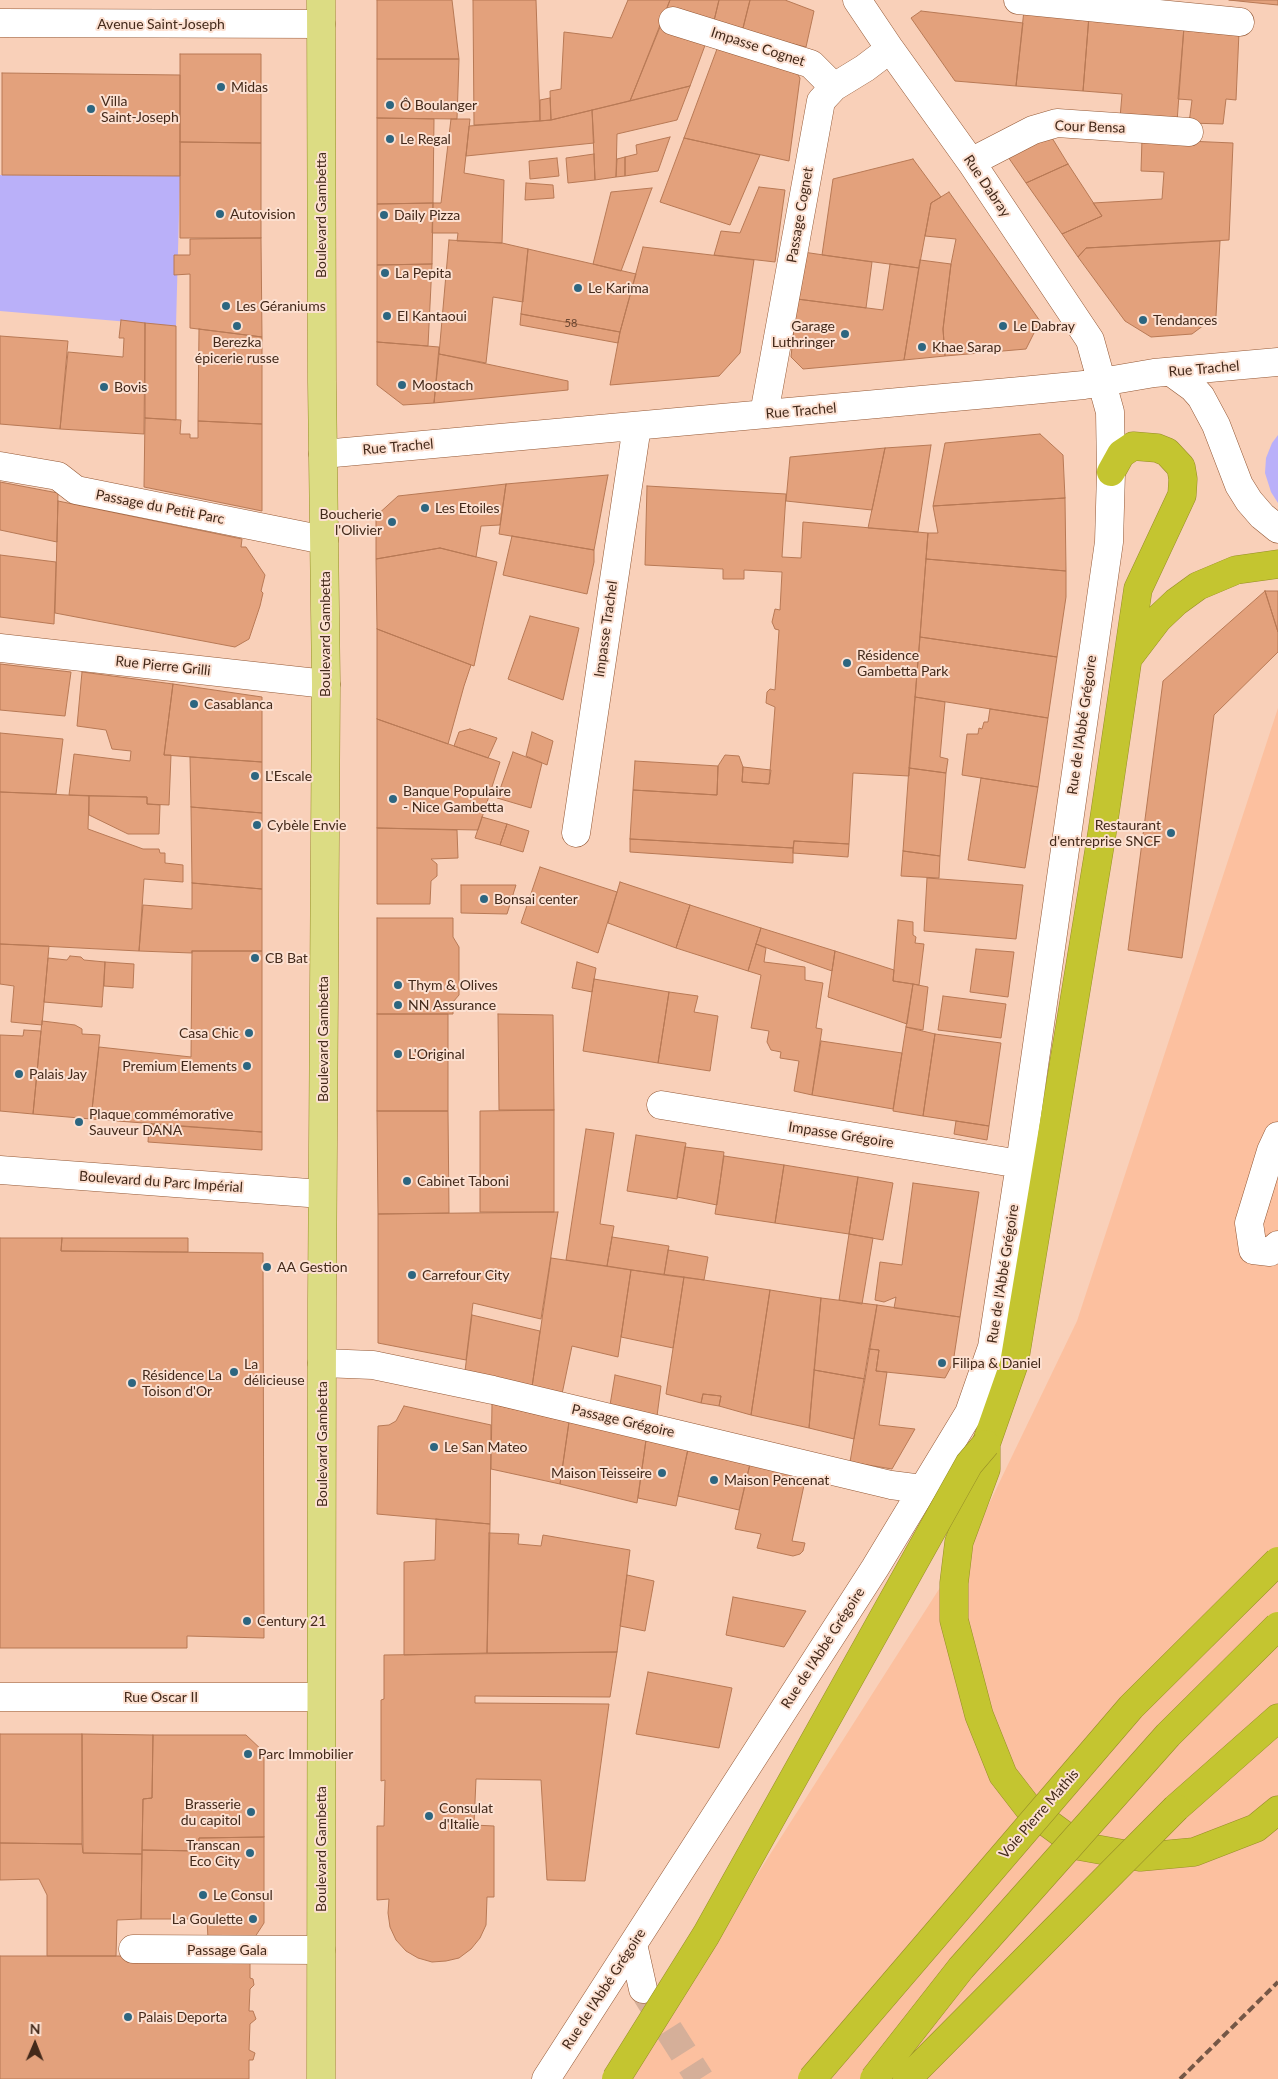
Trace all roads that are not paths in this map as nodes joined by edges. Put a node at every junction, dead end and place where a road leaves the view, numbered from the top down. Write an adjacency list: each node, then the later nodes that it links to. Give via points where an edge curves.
1 (1018, 0): 5 (street)
2 (865, 3): 7 (street, Rue Dabray)
3 (321, 12): 6 (street, Avenue Saint-Joseph); 16 (main road, Boulevard Gambetta)
4 (673, 21): 8 (street, Impasse Cognet, via 811,64)
5 (1240, 22)
6 (0, 23)
7 (890, 49): 8 (street, Passage Cognet); 10 (street, Rue Dabray)
8 (834, 87): 14 (street, Passage Cognet, via 821,102)
9 (1189, 132): 10 (street, Cour Bensa, via 1057,122 1033,130)
10 (970, 162): 13 (street, Rue Dabray, via 1090,340)
11 (1278, 362): 12 (street, Rue Trachel)
12 (1171, 372): 13 (street, Rue Trachel); 19 (street, via 1201,397 1248,501)
13 (1101, 380): 14 (street, Rue Trachel, via 1084,385); 18 (street, Rue de l'Abbé Grégoire, via 1110,412)
14 (764, 414): 15 (street, Rue Trachel)
15 (636, 426): 16 (street, Rue Trachel); 25 (street, Impasse Trachel)
16 (323, 454): 20 (main road, Boulevard Gambetta)
17 (0, 466): 20 (street, Passage du Petit Parc, via 58,476 76,490)
18 (1111, 472): 23 (highway, via 1121,454 1133,446 1144,446 1167,452 1181,466 1183,479 1182,495 1138,589); 28 (street, Rue de l'Abbé Grégoire, via 1109,542)
19 (1278, 529)
20 (324, 540): 24 (main road, Boulevard Gambetta)
21 (1278, 564): 23 (highway, via 1236,570 1198,586 1158,619)
22 (0, 648): 24 (street, Rue Pierre Grilli)
23 (1126, 661): 33 (highway, via 1102,833 1014,1364)
24 (326, 684): 30 (main road, Boulevard Gambetta)
25 (576, 833)
26 (661, 1105): 28 (street, Impasse Grégoire)
27 (1278, 1136): 31 (street, via 1249,1223 1253,1250 1270,1252)
28 (1020, 1164): 34 (street, Rue de l'Abbé Grégoire, via 992,1347 969,1413)
29 (0, 1170): 30 (street, Boulevard du Parc Impérial)
30 (322, 1194): 32 (main road, Boulevard Gambetta)
31 (1278, 1245)
32 (322, 1364): 34 (street, Passage Grégoire, via 373,1365 493,1390); 38 (main road, Boulevard Gambetta)
33 (986, 1444): 40 (highway, bridge, via 986,1469 959,1542 954,1620 979,1716 1003,1775 1030,1810 1079,1846 1140,1857 1194,1852 1256,1828); 47 (highway, bridge, via 969,1464 706,1935)
34 (922, 1490): 41 (street, Rue de l'Abbé Grégoire, via 876,1568)
35 (1278, 1561): 48 (highway, Voie Pierre Mathis, bridge, via 1131,1707)
36 (1278, 1626): 49 (highway, bridge, via 1155,1750 961,1968)
37 (0, 1697): 38 (street, Rue Oscar II)
38 (321, 1697): 43 (main road, Boulevard Gambetta)
39 (1278, 1718): 50 (highway, bridge, via 1176,1808)
40 (1278, 1810)
41 (633, 1944): 44 (street); 46 (street, Rue de l'Abbé Grégoire)
42 (133, 1949): 43 (street, Passage Gala)
43 (321, 1950): 45 (main road, Boulevard Gambetta)
44 (643, 1989)
45 (321, 2079)
46 (546, 2079)
47 (616, 2079)
48 (812, 2079)
49 (874, 2079)
50 (906, 2079)

